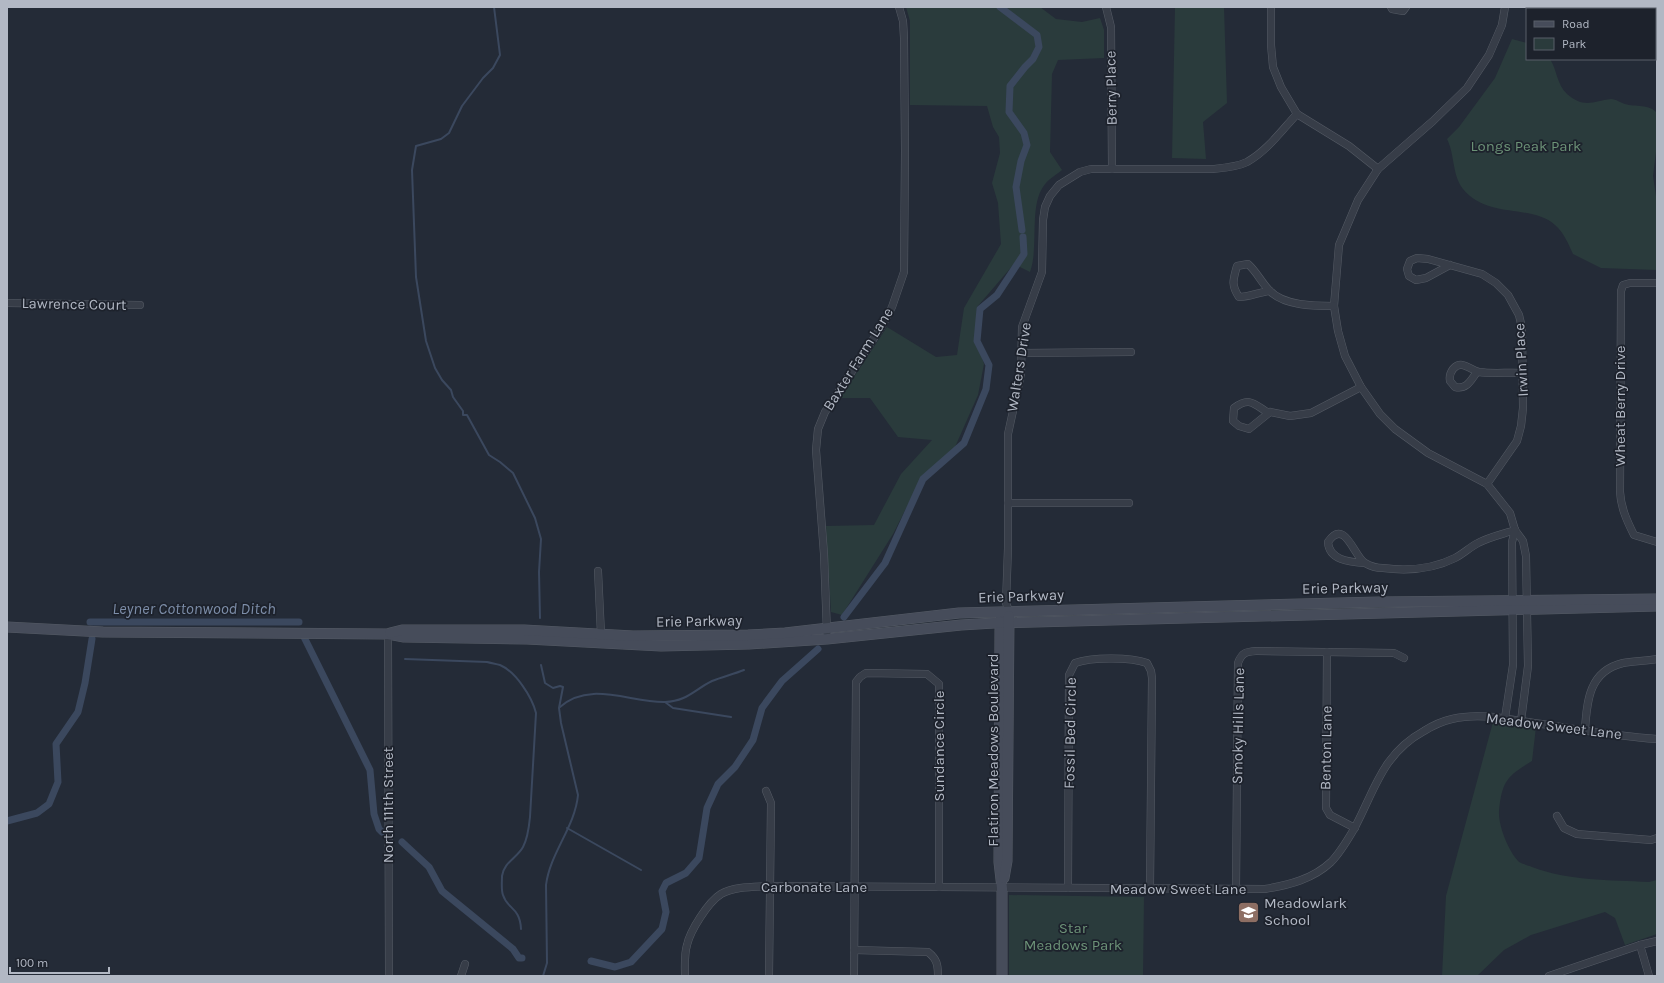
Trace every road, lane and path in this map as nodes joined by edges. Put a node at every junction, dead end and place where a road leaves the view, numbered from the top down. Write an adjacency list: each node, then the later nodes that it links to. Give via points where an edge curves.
1 (899, 7): 36 (street, Baxter Farm Lane, via 904,21 904,272 892,307 882,326 825,412 818,429 816,450 824,554)
2 (1106, 7): 8 (street, Berry Place, via 1111,26)
3 (1271, 7): 7 (street, via 1273,67 1280,87)
4 (1391, 7): 5 (street, via 1403,11)
5 (1406, 7)
6 (1505, 7): 9 (street, via 1502,25 1489,55 1467,88)
7 (1297, 114): 8 (street, Walters Drive, via 1266,148 1247,162 1213,170); 9 (street, via 1349,146)
8 (1112, 169): 17 (street, Walters Drive, via 1080,172 1059,185 1050,196 1043,220 1042,272 1022,327)
9 (1378, 169): 15 (street, via 1358,200 1339,245)
10 (1450, 265): 10 (street, Irwin Place, via 1426,278 1416,280 1410,276 1407,269 1410,261 1417,258); 19 (street, Irwin Place, via 1482,274 1508,295 1519,315 1522,328)
11 (1657, 283): 26 (street, Wheat Berry Drive, via 1630,283 1623,285 1620,291 1620,492 1624,514 1634,535)
12 (1270, 291): 12 (street, via 1256,270 1248,264 1237,266 1233,277 1234,289 1239,297 1249,298); 15 (street, via 1304,306)
13 (7, 303): 14 (street, Lawrence Court)
14 (140, 305)
15 (1334, 306): 20 (street, via 1345,356)
16 (1131, 352): 17 (street)
17 (1021, 353): 23 (street, Walters Drive, via 1021,374 1008,434)
18 (1477, 372): 19 (street)
19 (1523, 372): 22 (street, Irwin Place, via 1524,408 1517,441)
20 (1360, 387): 21 (street, via 1311,413 1290,416); 22 (street, via 1395,429 1428,453)
21 (1270, 412): 21 (street, via 1251,402 1242,402 1234,408 1233,421 1249,429)
22 (1487, 484): 25 (street, via 1510,513)
23 (1008, 503): 24 (street); 33 (street, Walters Drive)
24 (1129, 503)
25 (1515, 530): 27 (street, via 1478,543 1455,558 1437,565 1395,570); 30 (street, via 1523,541 1526,556); 31 (street, via 1512,542)
26 (1657, 542)
27 (1364, 563): 27 (street, via 1346,536 1335,535 1328,542 1329,551 1335,557)
28 (598, 572): 38 (street)
29 (1657, 599): 30 (main road, Erie Parkway)
30 (1527, 605): 31 (main road, Erie Parkway); 32 (main road, Erie Parkway); 44 (street, via 1528,666)
31 (1513, 606): 33 (main road, Erie Parkway, via 1372,602); 34 (main road, Erie Parkway); 43 (street, via 1513,665)
32 (1657, 606)
33 (1006, 608): 34 (main road, Flatiron Meadows Boulevard); 36 (main road, Erie Parkway)
34 (1005, 623): 39 (main road, Erie Parkway); 54 (main road, Flatiron Meadows Boulevard, via 999,862)
35 (7, 627): 37 (main road, Erie Parkway, via 103,632)
36 (826, 628): 38 (main road, Erie Parkway, via 748,635); 39 (street, Baxter Farm Lane)
37 (388, 634): 38 (main road, Erie Parkway, via 402,630 524,630); 39 (main road, Erie Parkway, via 404,637 527,639 660,646); 62 (street, North 111th Street)
38 (601, 634)
39 (827, 639)
40 (1327, 652): 41 (street, Smoky Hills Lane, via 1394,653); 49 (street, Benton Lane, via 1326,808 1330,815); 57 (street, Smoky Hills Lane, via 1257,651 1246,652 1240,656)
41 (1404, 658)
42 (1657, 659): 45 (street, via 1623,664 1602,674 1590,692)
43 (1505, 718): 44 (street, Meadow Sweet Lane); 49 (street, Meadow Sweet Lane, via 1485,716 1452,719 1411,738 1393,755 1382,771)
44 (1521, 721): 45 (street, Meadow Sweet Lane)
45 (1585, 729): 46 (street, Meadow Sweet Lane)
46 (1657, 739)
47 (766, 791): 51 (street, via 771,802)
48 (1557, 816): 50 (street, via 1564,828 1577,834 1651,840)
49 (1354, 828): 57 (street, Meadow Sweet Lane, via 1331,862 1308,877 1289,885 1265,889)
50 (1657, 838)
51 (770, 886): 52 (street, Carbonate Lane); 64 (street, Carbonate Lane, via 739,888 721,894 693,927 686,945); 65 (street)
52 (854, 887): 53 (street, Carbonate Lane); 53 (street, Sundance Circle, via 856,682 866,673 927,674 939,684); 60 (street)
53 (939, 887): 54 (street, Carbonate Lane)
54 (1002, 888): 55 (street, Meadow Sweet Lane); 68 (main road, Flatiron Meadows Boulevard)
55 (1068, 888): 56 (street, Meadow Sweet Lane); 56 (street, Fossil Bed Circle, via 1069,675 1075,663 1086,660 1117,660 1141,661 1147,663 1152,671)
56 (1150, 889): 57 (street, Meadow Sweet Lane)
57 (1236, 889)
58 (1657, 941): 59 (street)
59 (1640, 945): 69 (street); 70 (street)
60 (854, 950): 66 (street); 67 (street, via 928,952 938,965)
61 (465, 964): 63 (street)
62 (388, 976)
63 (461, 976)
64 (685, 976)
65 (769, 976)
66 (854, 976)
67 (938, 976)
68 (1002, 976)
69 (1549, 976)
70 (1649, 976)

